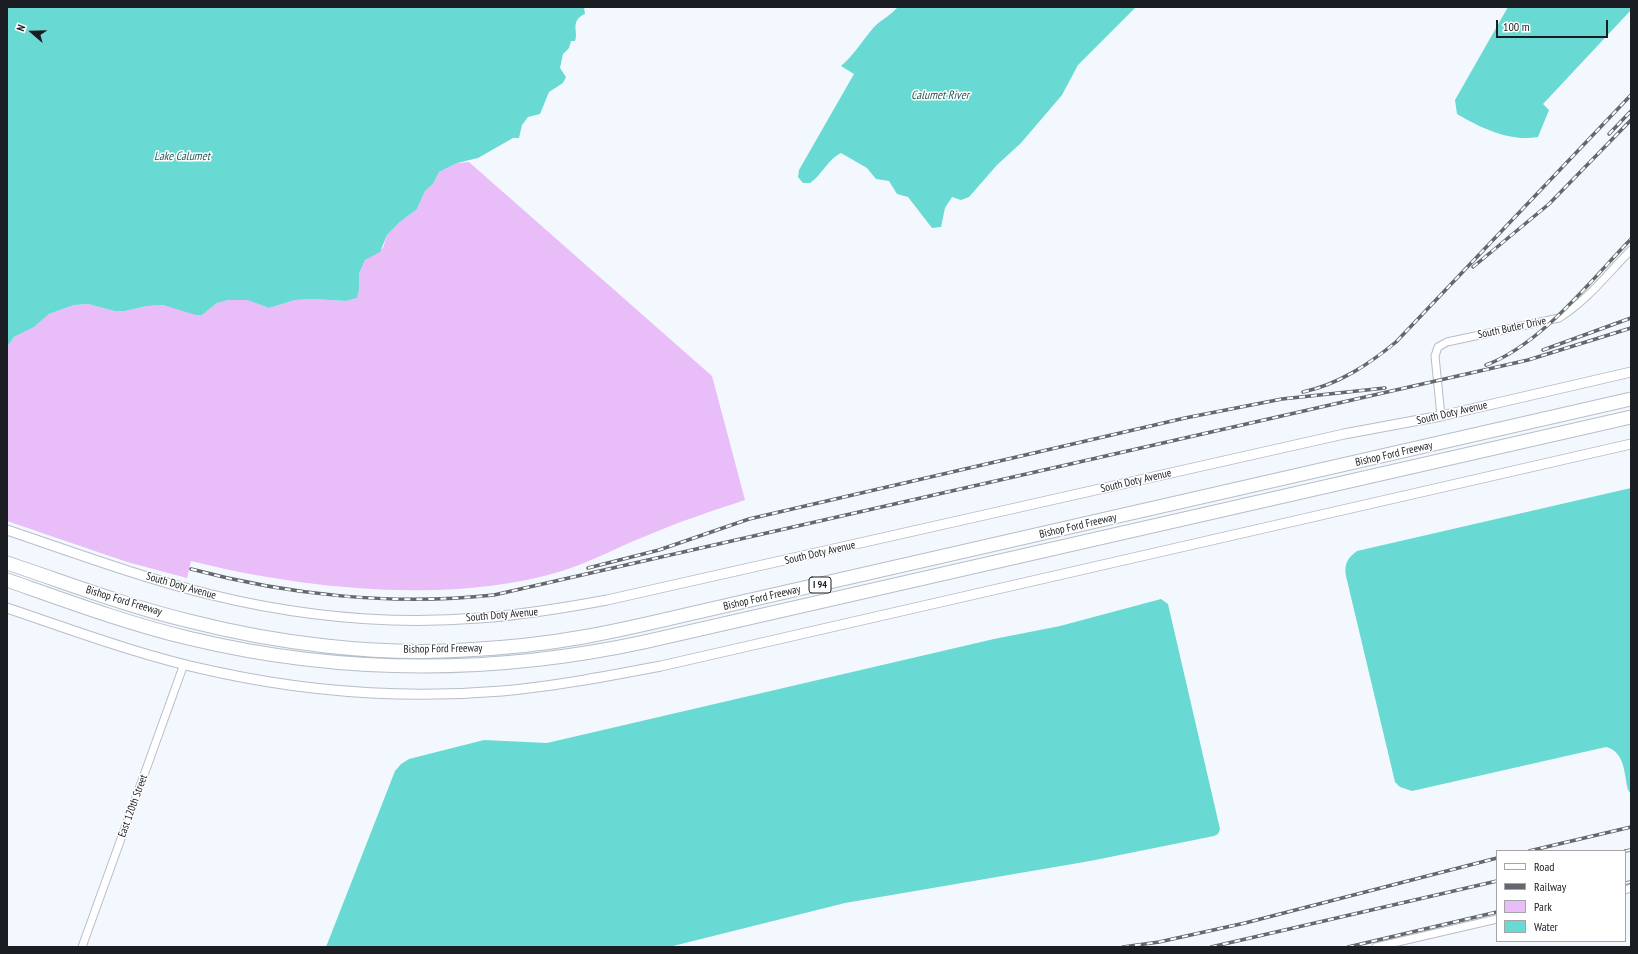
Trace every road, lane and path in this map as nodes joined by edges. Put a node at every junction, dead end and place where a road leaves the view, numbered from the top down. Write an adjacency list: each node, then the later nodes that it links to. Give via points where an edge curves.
1 (1631, 250): 4 (street, South Butler Drive, via 1585,298 1559,318 1447,342 1438,347 1435,356)
2 (1631, 372): 4 (street, South Doty Avenue)
3 (1631, 399): 8 (highway, Bishop Ford Freeway / I 94, via 693,614 582,637 516,646 463,650 374,650 254,635 147,609)
4 (1441, 416): 7 (street, South Doty Avenue, via 1336,436 607,600 545,611 478,618 404,620 345,616 242,602 170,584)
5 (1631, 417): 9 (highway, Bishop Ford Freeway / I 94, via 644,642 516,663 463,667 393,666 311,661 278,656 178,636)
6 (1631, 444): 11 (street, via 661,666 584,680 503,691 385,693 268,682)
7 (7, 530)
8 (7, 563)
9 (7, 580)
10 (7, 608): 11 (street)
11 (184, 664): 13 (street, East 120th Street)
12 (1496, 919): 14 (street)
13 (82, 947)
14 (1376, 947)

